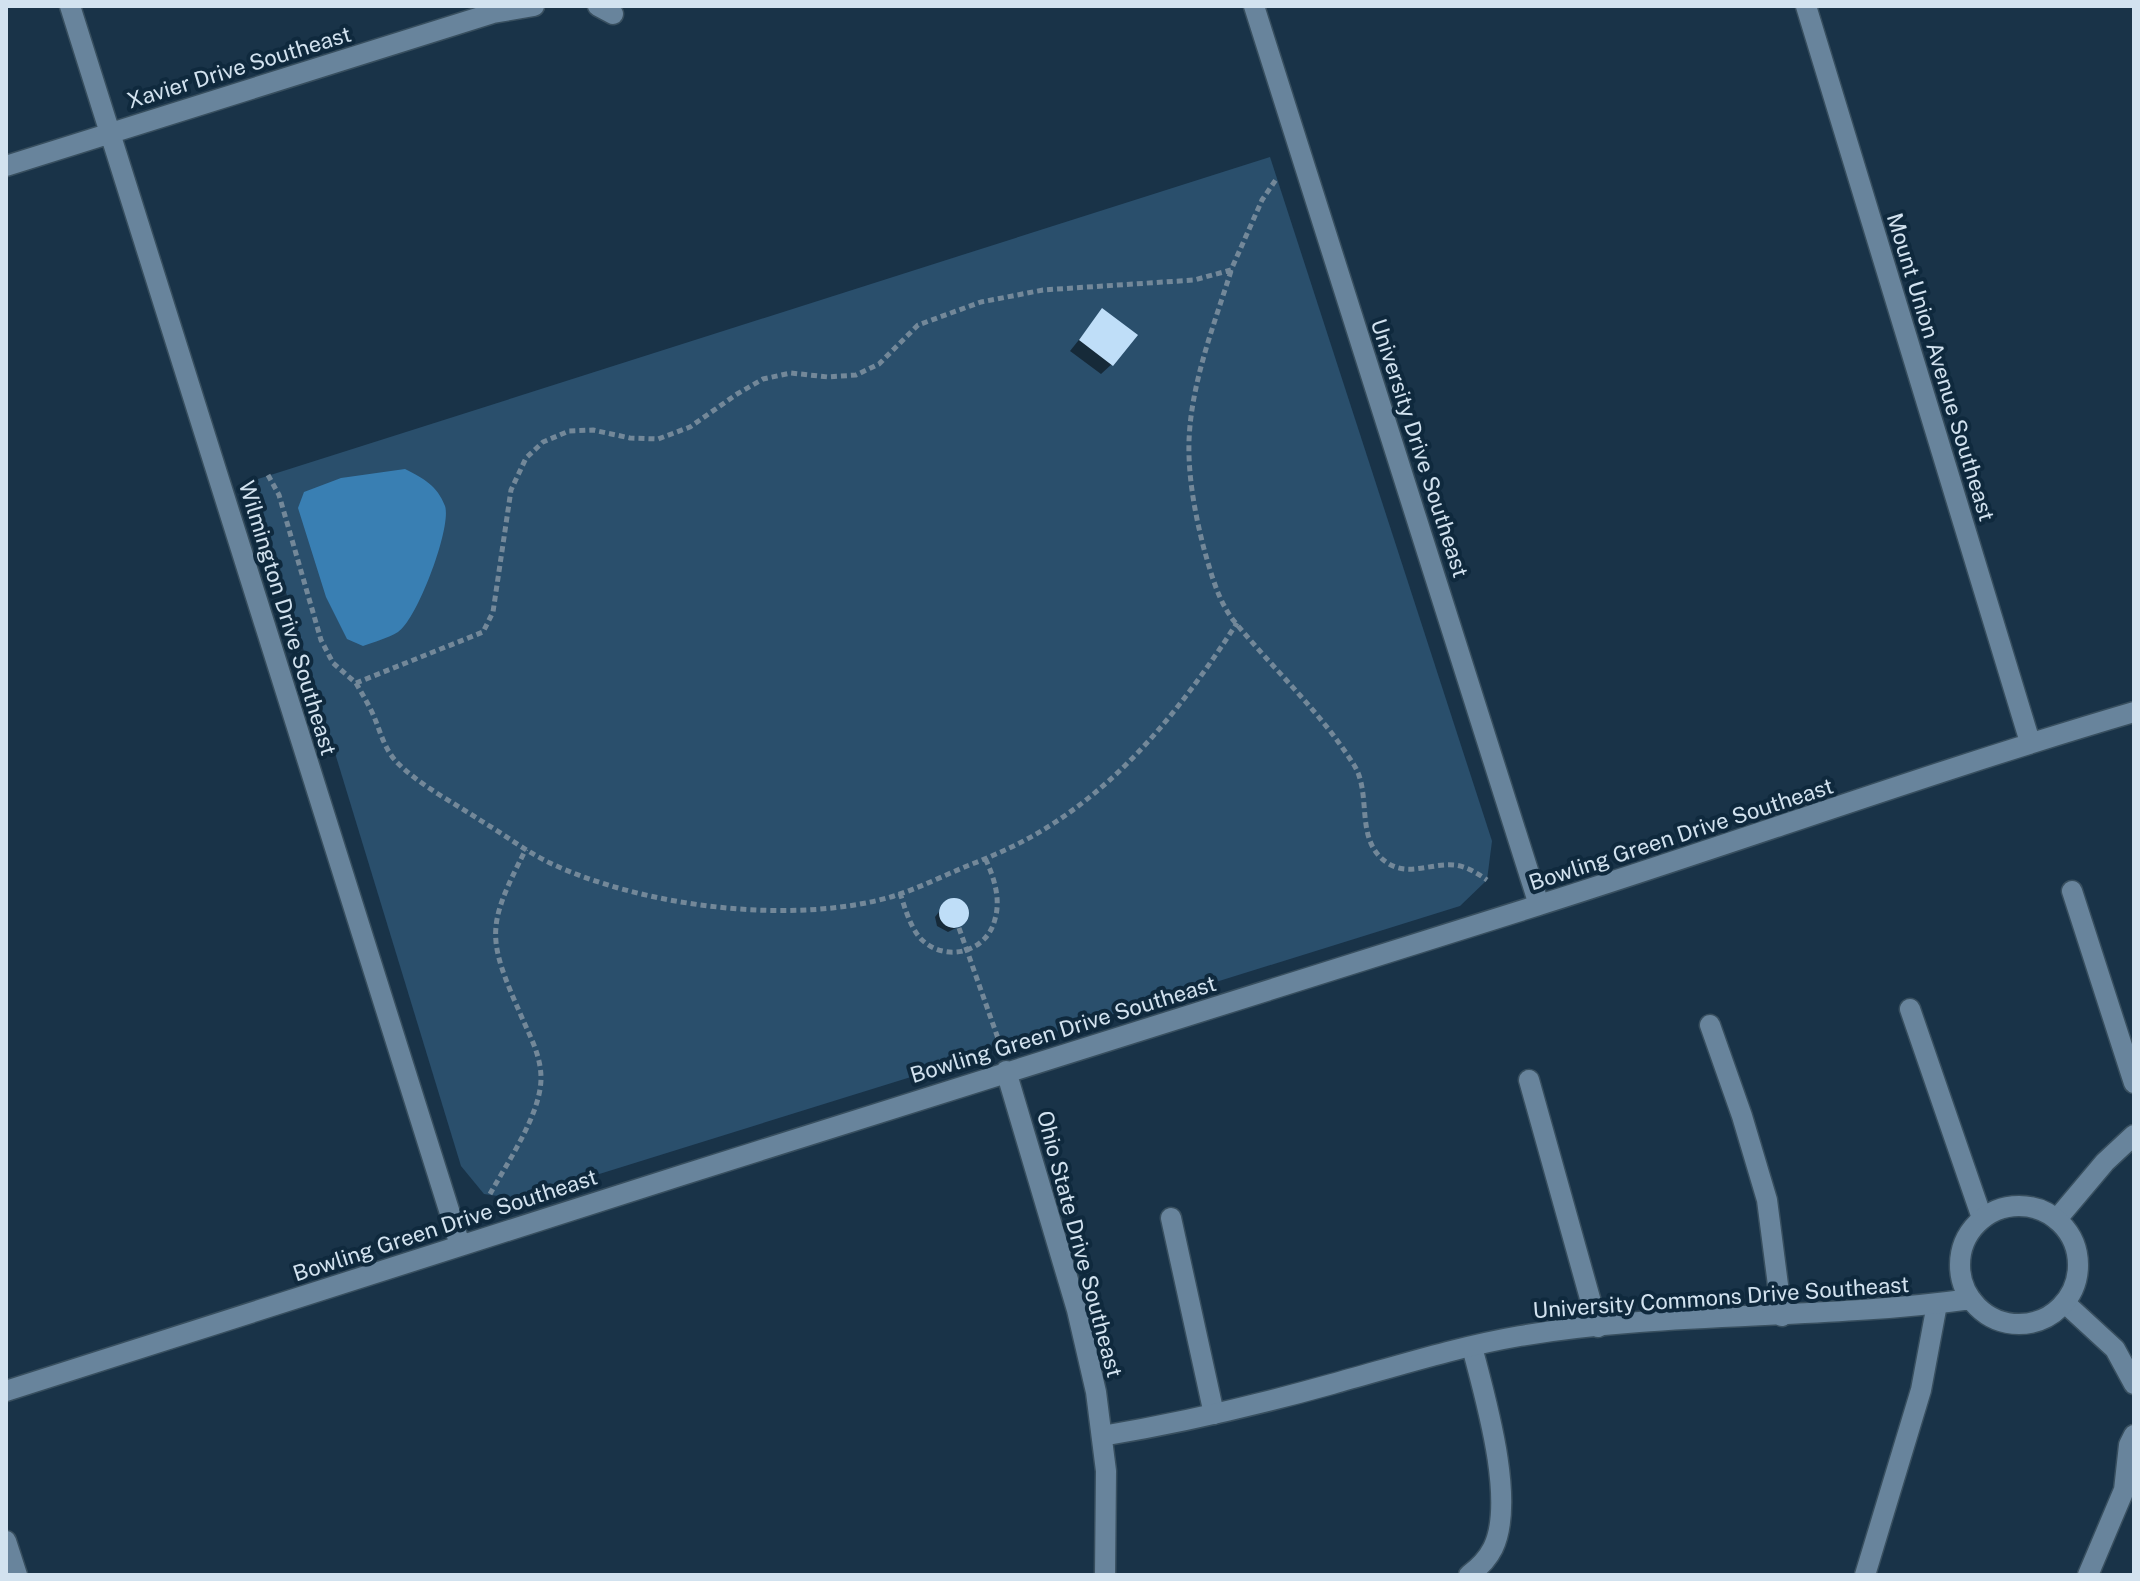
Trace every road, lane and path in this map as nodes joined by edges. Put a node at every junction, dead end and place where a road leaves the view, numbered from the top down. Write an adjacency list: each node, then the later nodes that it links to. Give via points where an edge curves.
1 (70, 6): 5 (street, Wilmington Drive Southeast)
2 (534, 6): 5 (street, Xavier Drive Southeast, via 493,13)
3 (1254, 6): 19 (street, University Drive Southeast)
4 (1806, 6): 13 (street, Mount Union Avenue Southeast)
5 (110, 133): 6 (street, Xavier Drive Southeast); 33 (street, Wilmington Drive Southeast)
6 (6, 166)
7 (1277, 178): 8 (path)
8 (1231, 270): 10 (path, via 1203,364 1189,440 1205,551 1213,581); 11 (path, via 1194,280 1043,290 981,302 918,325 879,364 856,375 791,373 763,379 690,427 658,439 593,430 569,431 543,442 526,458 511,490 493,612 483,632)
9 (268, 475): 11 (path, via 279,495 321,640 333,663)
10 (1237, 623): 15 (path, via 1164,724 1106,785 1022,843); 16 (path, via 1323,720 1356,768 1366,829 1388,864 1407,870 1455,865)
11 (356, 683): 14 (path, via 394,758)
12 (2134, 712): 13 (street, Bowling Green Drive Southeast)
13 (2030, 742): 19 (street, Bowling Green Drive Southeast)
14 (526, 849): 18 (path, via 593,880 707,906 781,911 847,906); 29 (path, via 495,917 494,943 504,979 537,1051 541,1079 534,1109)
15 (985, 858): 18 (path); 21 (path, via 998,903 995,922 986,938)
16 (1487, 880)
17 (2072, 891): 27 (street)
18 (900, 893): 21 (path, via 925,942 952,954)
19 (1539, 905): 25 (street, Bowling Green Drive Southeast)
20 (959, 928): 21 (path)
21 (966, 951): 24 (path)
22 (1910, 1009): 31 (street)
23 (1710, 1025): 37 (street, via 1767,1200)
24 (1001, 1049)
25 (1006, 1071): 33 (street, Bowling Green Drive Southeast); 44 (street, Ohio State Drive Southeast, via 1077,1310)
26 (1529, 1080): 38 (street)
27 (2134, 1083)
28 (2134, 1135): 32 (street)
29 (490, 1194)
30 (1171, 1218): 42 (street)
31 (1982, 1218): 32 (street, via 2023,1205); 34 (street, via 1963,1245 1960,1263)
32 (2057, 1219): 35 (street, via 2070,1233 2079,1268)
33 (460, 1245): 41 (street, Bowling Green Drive Southeast)
34 (1971, 1299): 35 (street, via 1984,1312 2017,1324 2052,1315); 36 (street, University Commons Drive Southeast)
35 (2065, 1303): 40 (street, via 2115,1349)
36 (1937, 1304): 37 (street, University Commons Drive Southeast); 50 (street, via 1921,1390)
37 (1782, 1316): 38 (street, University Commons Drive Southeast)
38 (1598, 1327): 39 (street, University Commons Drive Southeast)
39 (1472, 1347): 42 (street, University Commons Drive Southeast); 49 (street, via 1501,1490 1495,1546)
40 (2134, 1384)
41 (6, 1391)
42 (1214, 1414): 44 (street, University Commons Drive Southeast)
43 (2134, 1435): 45 (street, via 2129,1445)
44 (1102, 1436): 48 (street, Ohio State Drive Southeast)
45 (2129, 1494): 51 (street)
46 (6, 1541): 47 (street)
47 (17, 1575)
48 (1105, 1575)
49 (1469, 1575)
50 (1865, 1575)
51 (2088, 1575)

